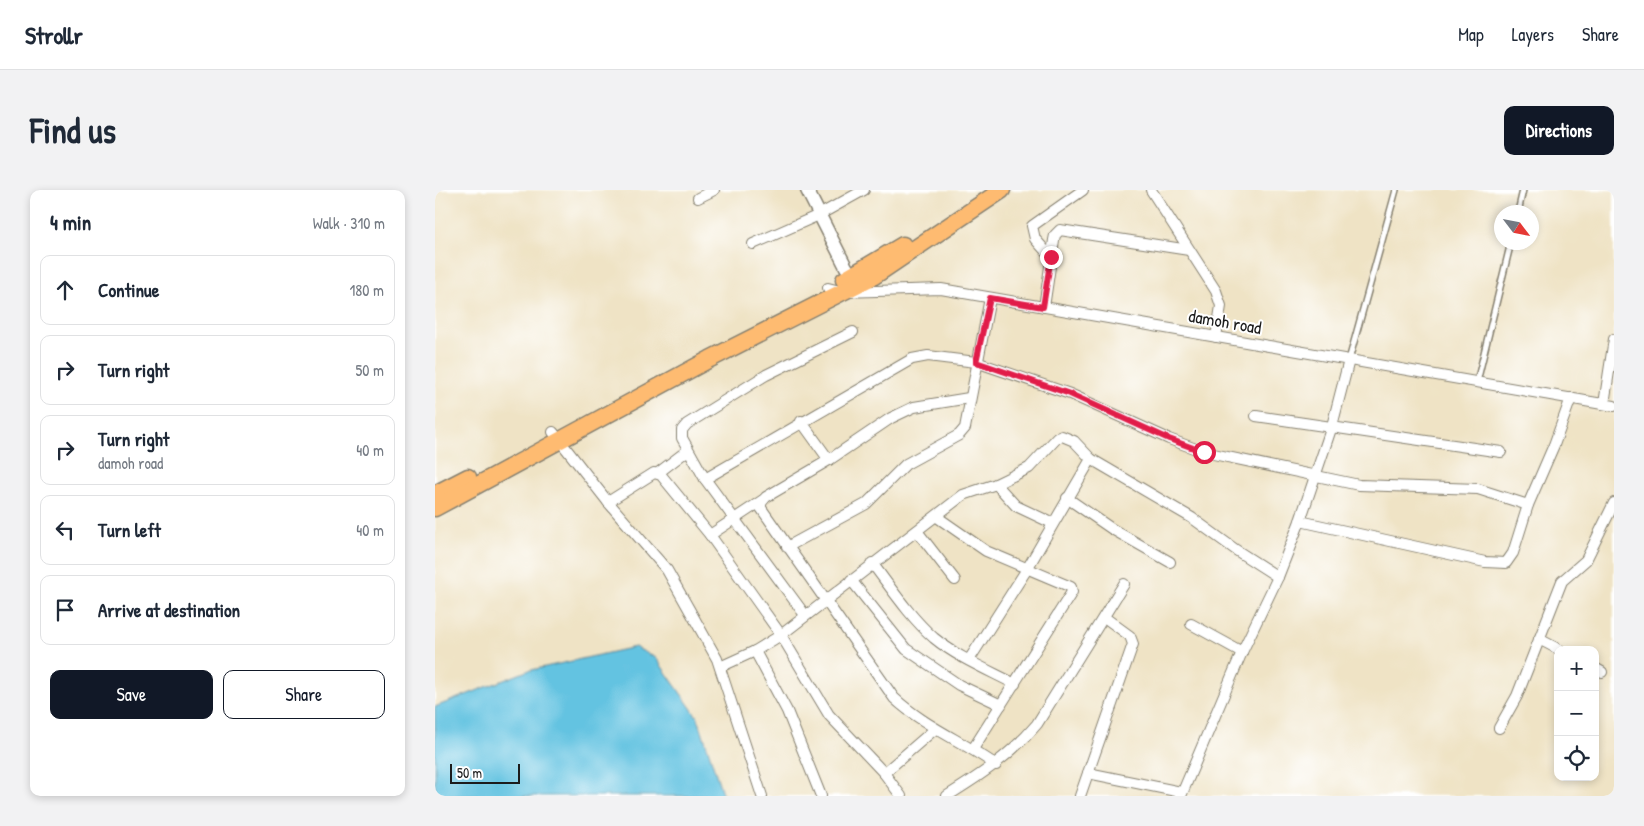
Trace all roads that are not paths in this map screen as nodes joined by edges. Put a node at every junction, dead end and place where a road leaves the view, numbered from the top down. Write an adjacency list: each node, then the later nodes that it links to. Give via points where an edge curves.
1 (714, 190): 10 (street)
2 (807, 190): 12 (street)
3 (864, 190): 12 (street)
4 (983, 190): 17 (main road)
5 (1002, 190): 17 (main road, via 890,267)
6 (1083, 190): 16 (street, via 1032,226 1035,239)
7 (1151, 190): 14 (street)
8 (1396, 190): 23 (lane)
9 (1523, 190): 11 (lane)
10 (698, 198)
11 (1520, 205)
12 (819, 215): 13 (street); 17 (street)
13 (753, 244)
14 (1189, 250): 16 (street, via 1060,230 1055,235); 21 (street, via 1219,298 1221,312)
15 (1509, 250): 25 (lane)
16 (1051, 257): 19 (street)
17 (845, 285): 18 (street, damoh road, via 941,289); 32 (main road, via 710,359)
18 (990, 298): 19 (street, damoh road); 24 (street)
19 (1043, 307): 21 (street, damoh road)
20 (853, 332): 33 (street, via 766,375 687,424 682,430 682,438)
21 (1216, 336): 23 (street, damoh road)
22 (1614, 339): 28 (street, via 1606,391)
23 (1349, 360): 25 (street, damoh road); 31 (street)
24 (976, 362): 26 (street); 30 (street, via 928,356 912,359); 38 (street, via 1070,394 1204,452)
25 (1477, 382): 27 (street, damoh road)
26 (969, 398): 36 (street, via 914,407 891,418); 54 (street, via 968,420 959,434 906,464 865,504)
27 (1571, 398): 28 (street, damoh road); 46 (street)
28 (1609, 405)
29 (1256, 416): 31 (street)
30 (801, 421): 36 (street); 39 (street)
31 (1332, 426): 34 (street); 38 (street)
32 (556, 436): 41 (main road); 44 (street); 47 (main road)
33 (688, 450): 37 (street); 39 (street)
34 (1501, 452)
35 (1091, 459): 40 (street, via 1074,441 1062,436 1029,468); 42 (street); 58 (street, via 1192,518)
36 (829, 460): 43 (street)
37 (658, 473): 44 (street); 53 (street)
38 (1315, 476): 46 (street, via 1359,484 1479,489); 50 (street)
39 (705, 479): 49 (street)
40 (996, 484): 48 (street, via 963,494); 51 (street, via 1016,506)
41 (435, 494)
42 (1067, 498): 51 (street); 55 (street)
43 (763, 500): 49 (street); 54 (street, via 761,508)
44 (608, 502): 72 (street, via 667,570)
45 (1614, 503): 67 (street, via 1586,560 1562,581)
46 (1528, 505): 50 (street, via 1510,559 1499,564)
47 (435, 508)
48 (937, 517): 52 (street); 57 (street, via 986,550)
49 (734, 519): 53 (street); 63 (street)
50 (1300, 521): 58 (street)
51 (1052, 523): 57 (street)
52 (917, 531): 56 (street); 60 (street)
53 (710, 535): 66 (street)
54 (787, 547): 62 (street)
55 (1170, 562)
56 (872, 563): 59 (street); 71 (street, via 935,639)
57 (1027, 569): 71 (street); 73 (street, via 1068,584 1071,592)
58 (1279, 577): 70 (street)
59 (851, 580): 62 (street); 74 (street, via 906,649 959,684)
60 (955, 580)
61 (1124, 584): 64 (street)
62 (825, 600): 63 (street); 76 (street, via 894,698)
63 (805, 615): 66 (street)
64 (1104, 617): 78 (street, via 1037,724); 80 (street, via 1130,636 1133,644)
65 (1191, 624): 70 (street)
66 (781, 635): 69 (street); 79 (street, via 829,715)
67 (1539, 639): 68 (street); 75 (street, via 1517,696)
68 (1554, 647)
69 (755, 652): 72 (street); 83 (street, via 787,711)
70 (1242, 652): 81 (street)
71 (969, 660): 73 (street)
72 (720, 667): 82 (street)
73 (1015, 684): 74 (street)
74 (1001, 705): 77 (street)
75 (1499, 728)
76 (935, 729): 77 (street); 79 (street)
77 (973, 749): 78 (street)
78 (996, 765): 85 (street)
79 (884, 773): 84 (street)
80 (1088, 773): 81 (street); 86 (street)
81 (1181, 794)
82 (762, 796)
83 (821, 796)
84 (901, 796)
85 (947, 796)
86 (1080, 796)

